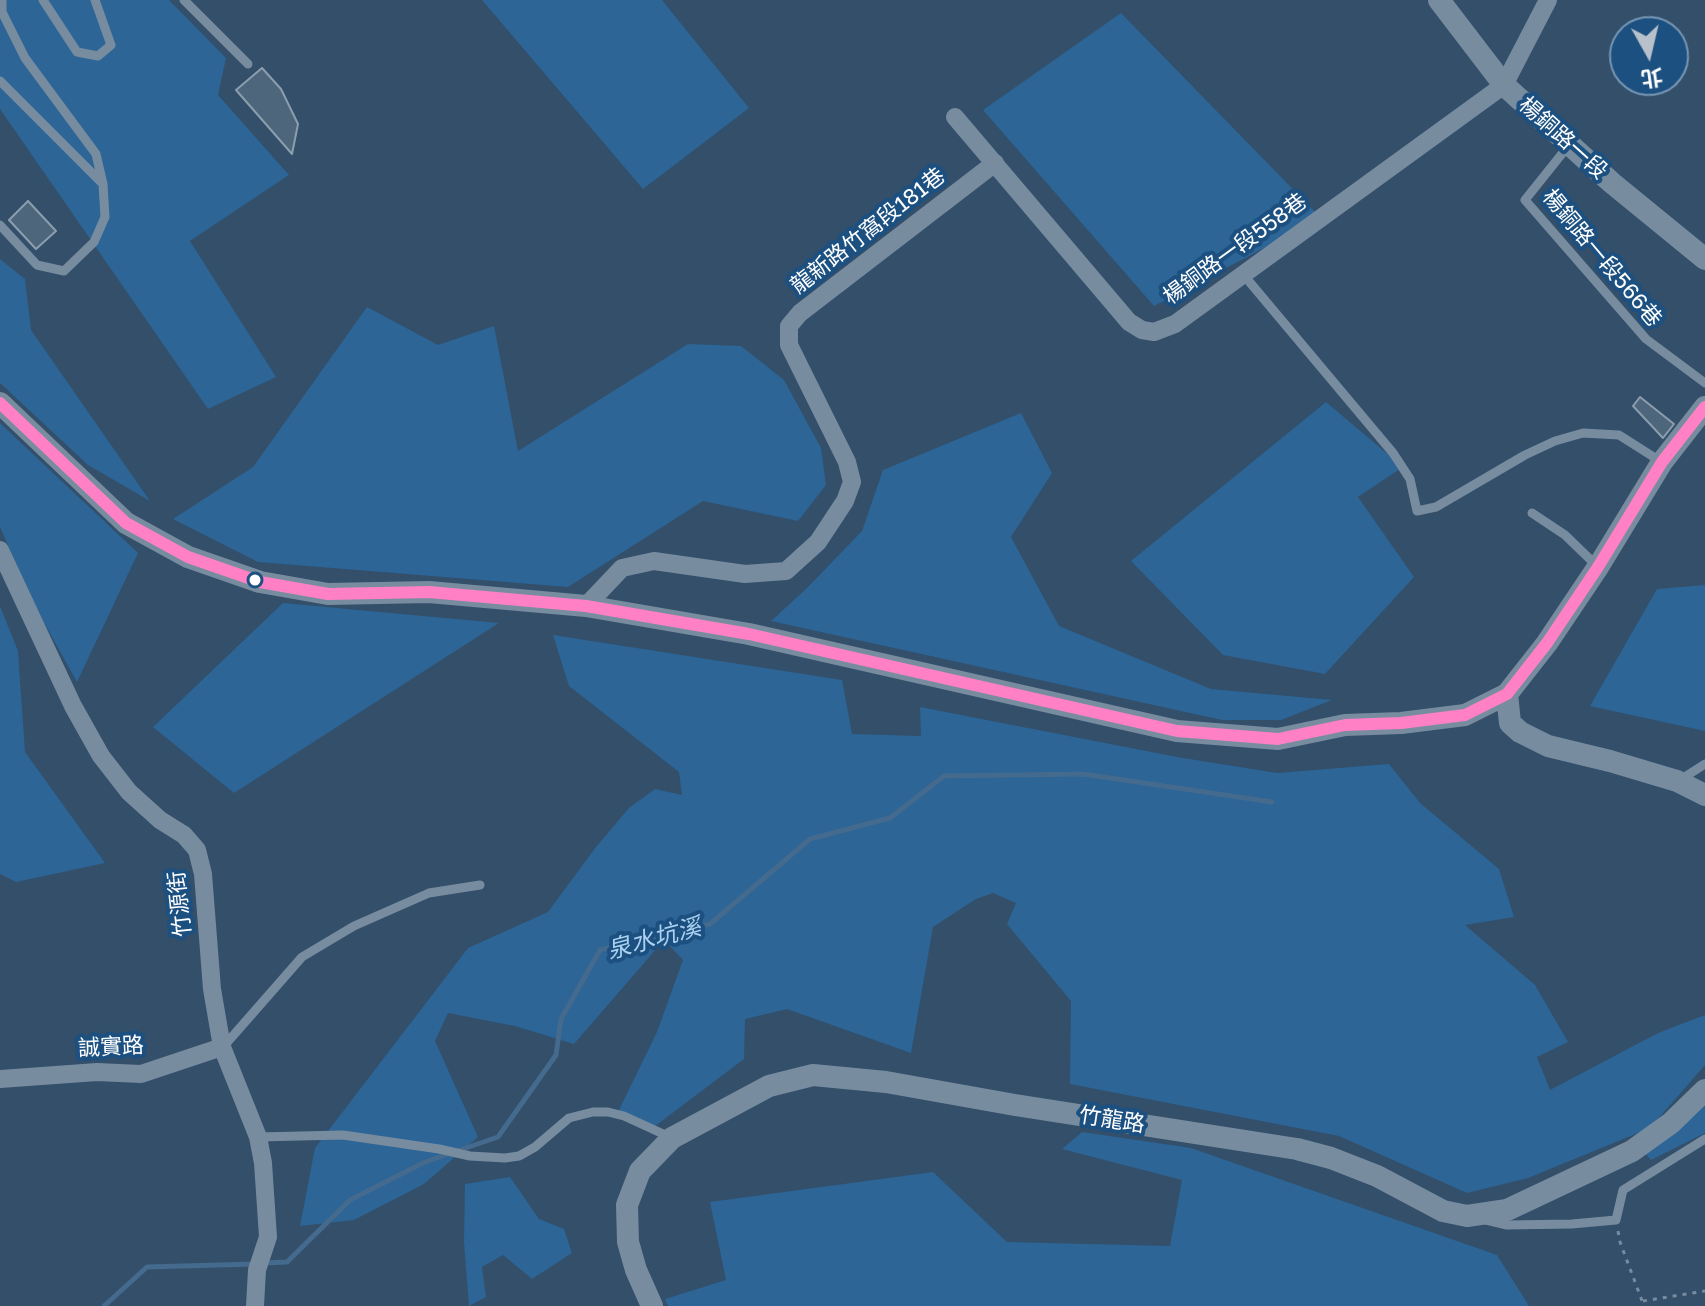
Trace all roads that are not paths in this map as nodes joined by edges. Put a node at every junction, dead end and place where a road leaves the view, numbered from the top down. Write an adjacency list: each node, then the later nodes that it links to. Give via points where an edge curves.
1 (2, 0): 13 (lane, via 2,12 25,58 96,154)
2 (43, 0): 3 (lane, via 77,52 98,56 111,45)
3 (95, 0)
4 (184, 0): 7 (lane)
5 (1439, 0): 9 (street, 楊銅路一段)
6 (1548, 0): 9 (street, 楊銅路一段558巷)
7 (248, 64)
8 (0, 81): 13 (lane)
9 (1504, 85): 11 (street, 楊銅路一段); 16 (street, 楊銅路一段558巷)
10 (955, 117): 12 (street, 楊銅路一段558巷)
11 (1569, 144): 15 (street, 楊銅路一段); 17 (lane, 楊銅路一段566巷, via 1525,200 1646,339)
12 (995, 163): 16 (street, 楊銅路一段558巷, via 1129,322 1142,330 1154,332 1175,324); 24 (street, 龍新路竹窩段181巷, via 789,326 789,345 852,482 818,542 786,571 745,574 654,561 622,568)
13 (103, 184): 14 (lane, via 105,217 100,229 64,271 37,265)
14 (0, 225)
15 (1705, 259)
16 (1242, 273): 20 (lane, via 1393,453 1410,479 1417,511 1436,507 1525,455 1583,433 1619,435)
17 (1705, 383)
18 (0, 403): 24 (street, via 126,523 188,557 260,582 328,594 429,592)
19 (1705, 407): 20 (street)
20 (1662, 462): 23 (street)
21 (1532, 513): 23 (lane)
22 (0, 550): 30 (street, 竹源街, via 101,756 129,792 197,850)
23 (1598, 567): 25 (street)
24 (586, 606): 25 (street, via 749,634 1177,731 1278,739 1345,725 1465,715)
25 (1507, 694): 27 (street, via 1510,723 1520,732 1548,746)
26 (1705, 764): 27 (lane)
27 (1677, 781): 28 (street)
28 (1705, 795)
29 (480, 885): 30 (lane, via 429,893 354,926 302,957)
30 (222, 1047): 31 (street, 誠實路, via 141,1074); 33 (street, 竹源街)
31 (0, 1079)
32 (1705, 1090): 36 (street, 竹龍路, via 1632,1151 1507,1210)
33 (258, 1137): 34 (lane, via 343,1135 505,1158 535,1147 569,1118 593,1112 624,1116); 37 (street, 竹源街, via 268,1237)
34 (672, 1138): 36 (street, 竹龍路, via 769,1086 813,1075 886,1082 1297,1149 1377,1176 1443,1211); 38 (street, 竹龍路, via 640,1171 627,1205 628,1242)
35 (1705, 1139): 36 (lane, via 1623,1190 1616,1220 1507,1225)
36 (1467, 1216)
37 (255, 1306)
38 (652, 1306)

